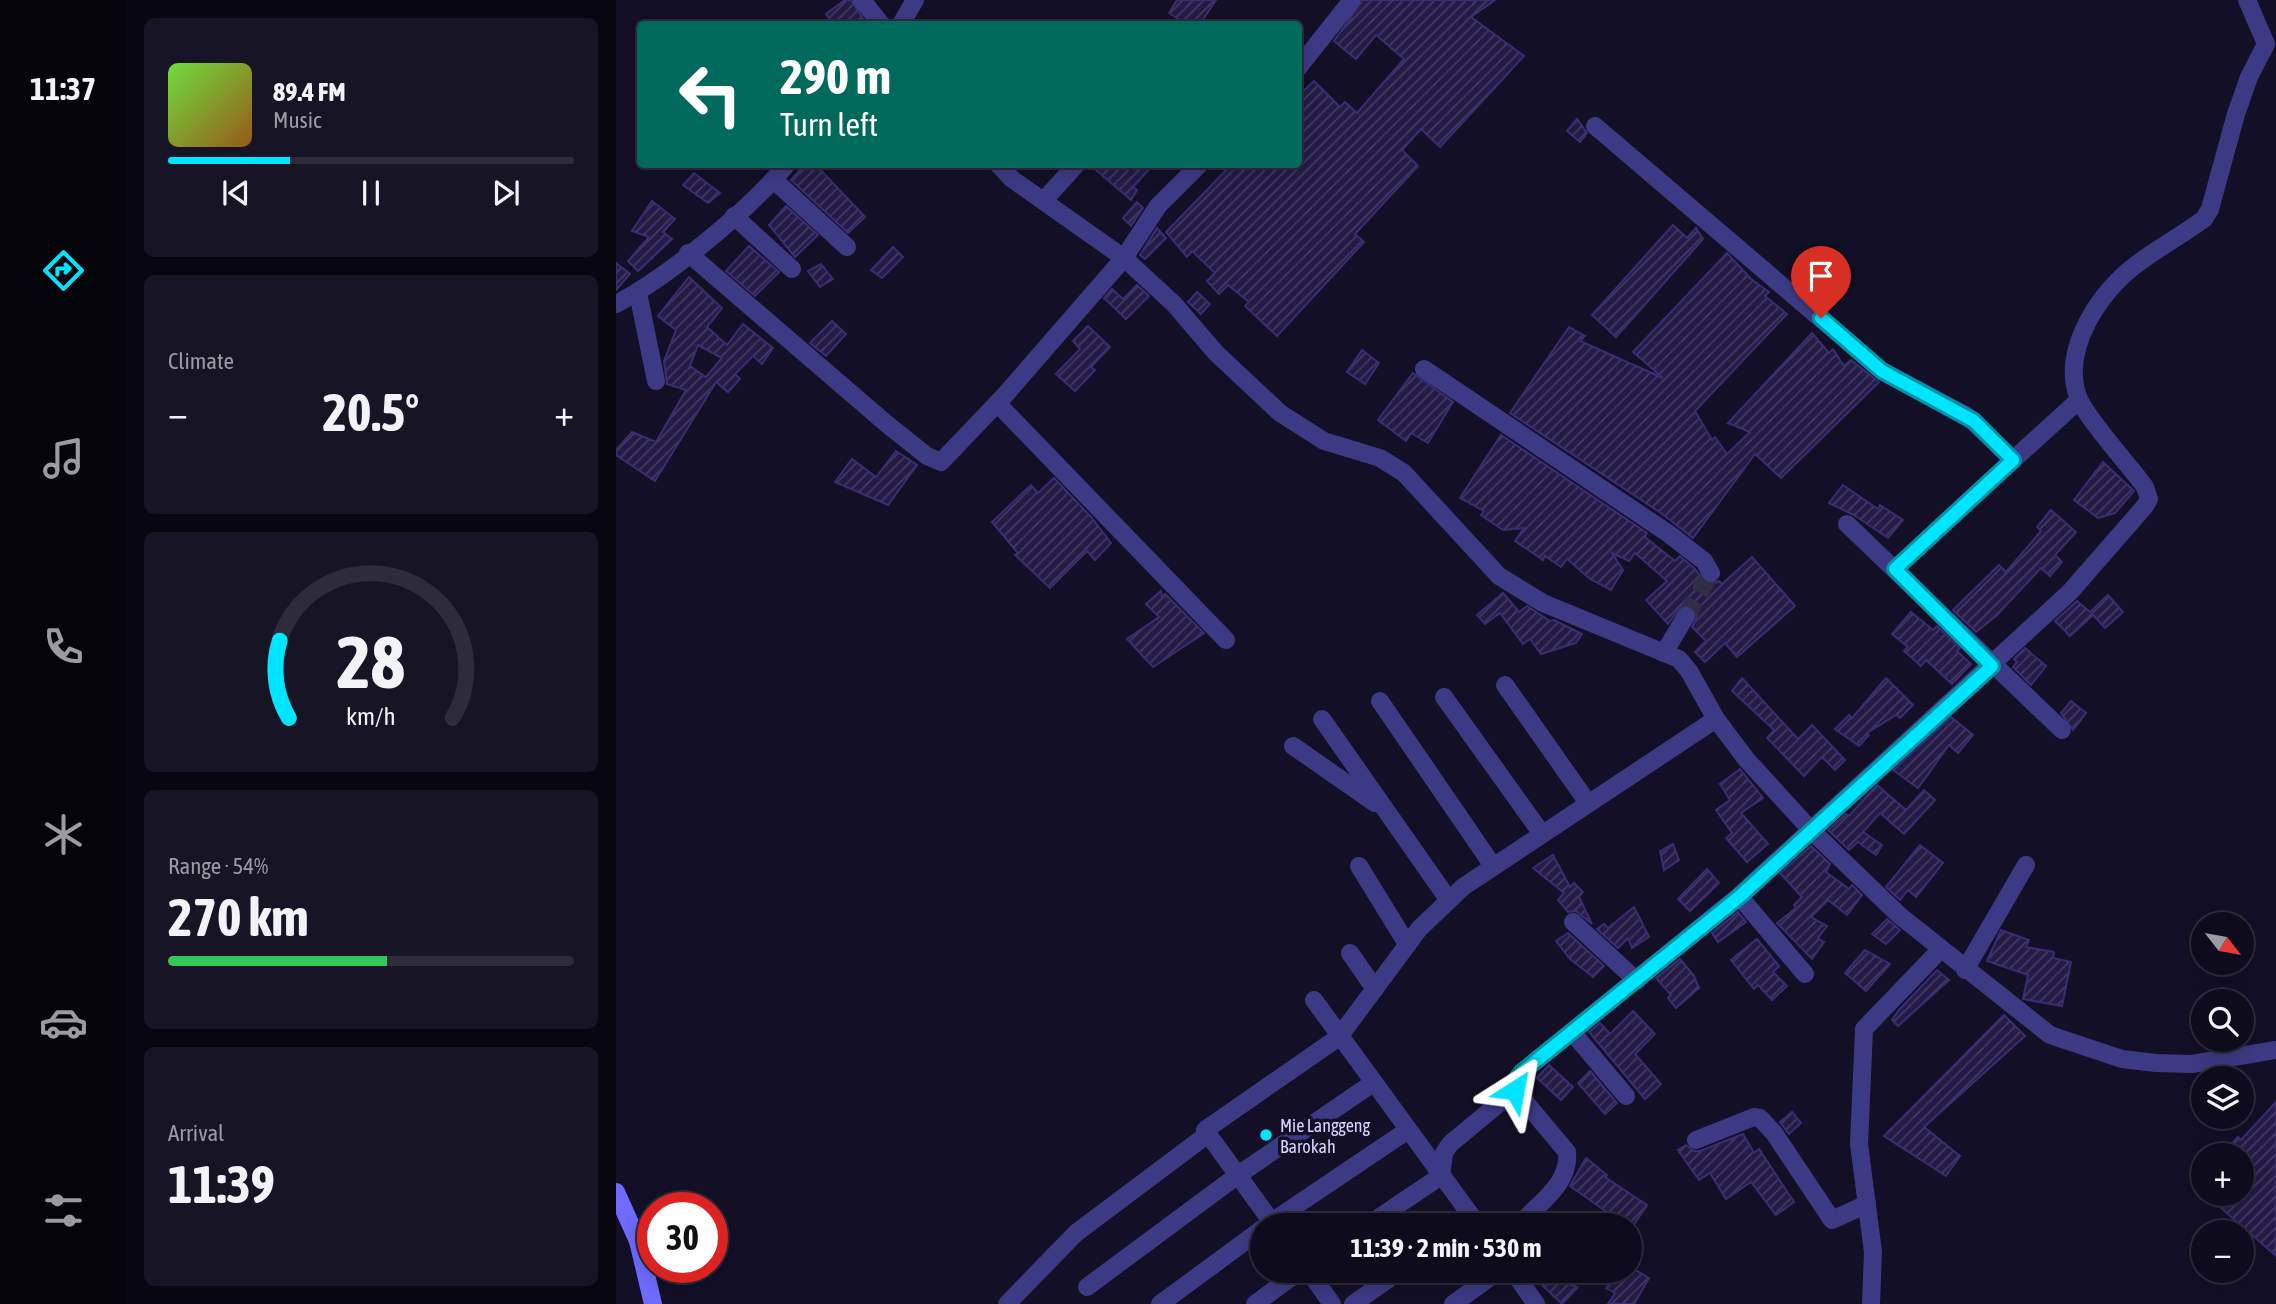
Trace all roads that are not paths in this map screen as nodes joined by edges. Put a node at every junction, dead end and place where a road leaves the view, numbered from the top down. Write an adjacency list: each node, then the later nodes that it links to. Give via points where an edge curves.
1 (862, 0): 5 (street)
2 (915, 0): 6 (street)
3 (1352, 0): 8 (street)
4 (2247, 0): 7 (street)
5 (879, 21)
6 (903, 21)
7 (2271, 51): 25 (street, via 2249,77 2215,198 2204,219 2136,264 2107,294 2083,330 2074,382)
8 (1302, 63)
9 (1595, 126): 27 (street, via 1882,371 1967,416)
10 (784, 168): 14 (street)
11 (1002, 168): 15 (street)
12 (1073, 168): 15 (street)
13 (1196, 168): 19 (street, via 1158,206)
14 (774, 180): 16 (street); 17 (street)
15 (1045, 199): 19 (street)
16 (734, 216): 18 (street); 20 (street)
17 (847, 247)
18 (688, 253): 21 (street); 26 (street, via 791,345 937,462 948,457)
19 (1124, 258): 26 (street); 33 (street, via 1261,397 1324,441 1380,458 1404,473 1499,576 1543,603)
20 (792, 269)
21 (638, 293): 22 (street); 24 (street)
22 (616, 304)
23 (1424, 369): 30 (street, via 1669,534 1704,561)
24 (656, 381)
25 (2079, 400): 27 (street); 34 (street, via 2146,487 2148,499 2070,592)
26 (997, 403): 32 (street)
27 (2013, 460): 29 (street)
28 (1847, 524): 29 (street)
29 (1895, 569): 34 (street)
30 (1711, 573)
31 (1686, 616): 33 (street)
32 (1226, 640)
33 (1664, 653): 39 (street, via 1679,659 1689,671)
34 (1992, 666): 40 (street); 44 (street)
35 (1505, 685): 42 (street)
36 (1444, 697): 45 (street)
37 (1380, 701): 48 (street)
38 (1322, 719): 43 (street)
39 (1716, 719): 42 (street); 44 (street)
40 (2062, 730)
41 (1293, 746): 43 (street)
42 (1588, 803): 45 (street)
43 (1387, 811): 50 (street)
44 (1810, 829): 49 (street); 53 (street)
45 (1542, 834): 48 (street)
46 (2026, 865): 55 (street)
47 (1359, 866): 52 (street)
48 (1493, 866): 50 (street)
49 (1739, 897): 56 (street); 57 (street)
50 (1448, 899): 52 (street)
51 (1573, 922): 57 (street)
52 (1407, 944): 58 (street)
53 (1940, 950): 55 (street); 72 (street, via 1864,1029 1860,1144)
54 (1350, 953): 58 (street)
55 (1965, 970): 62 (street, via 2050,1035 2122,1059 2192,1064)
56 (1805, 974)
57 (1637, 981): 60 (street)
58 (1375, 989): 61 (street)
59 (1314, 1000): 61 (street)
60 (1572, 1032): 64 (street, via 1522,1072); 65 (street)
61 (1339, 1037): 63 (street); 67 (street, via 1205,1130)
62 (2276, 1050)
63 (1373, 1083): 66 (street); 69 (street)
64 (1515, 1090): 70 (street, via 1450,1144); 77 (street, via 1568,1158 1566,1175)
65 (1626, 1096)
66 (1408, 1130): 70 (street); 74 (street)
67 (1208, 1134): 69 (street); 85 (street, via 1076,1233)
68 (1696, 1140): 72 (street, via 1760,1118 1832,1220)
69 (1238, 1175): 73 (street); 84 (street)
70 (1441, 1176): 75 (street); 76 (street)
71 (616, 1192): 87 (main road, via 638,1241)
72 (1867, 1204): 93 (street, via 1873,1252)
73 (1262, 1213)
74 (1287, 1213)
75 (1386, 1213)
76 (1466, 1213)
77 (1531, 1213)
78 (1250, 1239): 88 (street)
79 (1283, 1283): 89 (street)
80 (1317, 1283): 90 (street)
81 (1383, 1283): 91 (street)
82 (1484, 1283): 86 (street)
83 (1521, 1283): 92 (street)
84 (1087, 1287)
85 (1010, 1301)
86 (1461, 1302)
87 (653, 1304)
88 (1160, 1304)
89 (1255, 1304)
90 (1332, 1304)
91 (1353, 1304)
92 (1536, 1304)
93 (1871, 1304)

